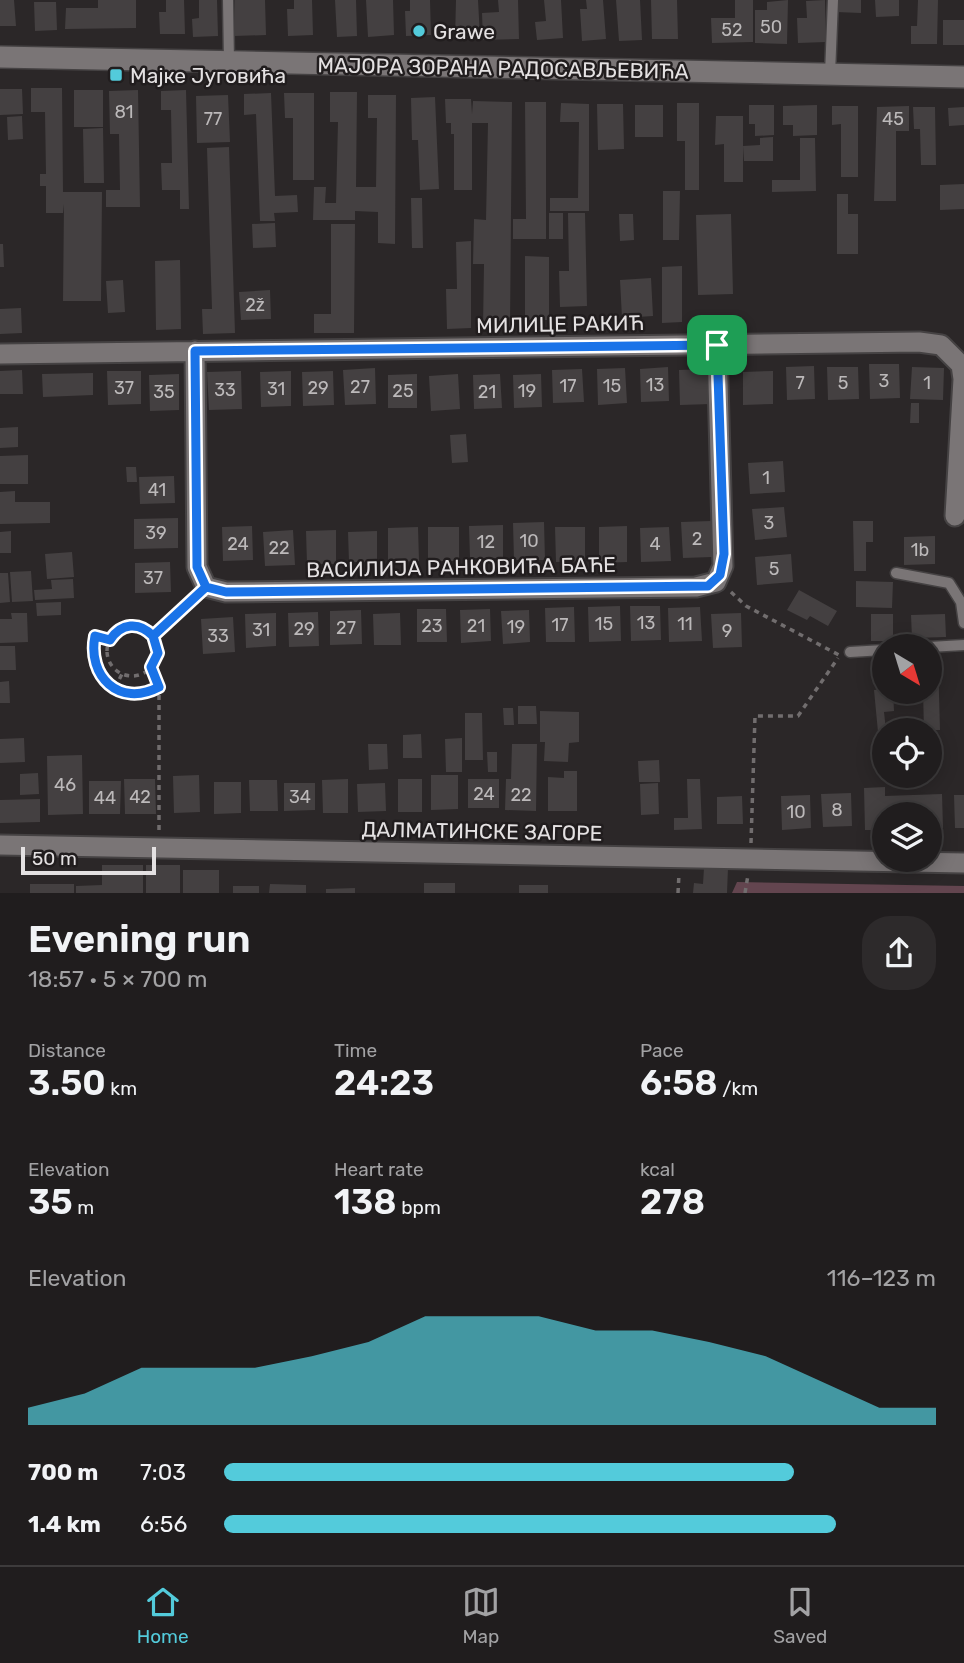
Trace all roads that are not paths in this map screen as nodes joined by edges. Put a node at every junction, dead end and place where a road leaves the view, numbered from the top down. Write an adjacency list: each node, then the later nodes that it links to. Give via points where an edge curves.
1 (228, 0): 4 (lane)
2 (833, 0): 5 (lane)
3 (0, 57): 4 (main road, МАЈОРА ЗОРАНА РАДОСАВЉЕВИЋА)
4 (229, 62): 5 (main road, МАЈОРА ЗОРАНА РАДОСАВЉЕВИЋА)
5 (830, 74): 6 (main road, МАЈОРА ЗОРАНА РАДОСАВЉЕВИЋА)
6 (964, 77)
7 (717, 345): 8 (street, МИЛИЦЕ РАКИЋ); 8 (street, ВАСИЛИЈА РАНКОВИЋА БАЋЕ, via 724,554 720,575 708,586 696,587 226,592 206,587 197,567); 10 (street, МИЛИЦЕ РАКИЋ, via 919,342 941,345 953,353 961,365 962,379)
8 (195, 351): 9 (street, МИЛИЦЕ РАКИЋ)
9 (0, 354)
10 (955, 516)
11 (896, 573): 12 (lane, via 949,583 961,602)
12 (964, 623)
13 (964, 645): 14 (lane)
14 (942, 646)
15 (872, 651): 16 (lane)
16 (850, 652)
17 (0, 845): 18 (street, ДАЛМАТИНСКЕ ЗАГОРЕ)
18 (964, 863)

